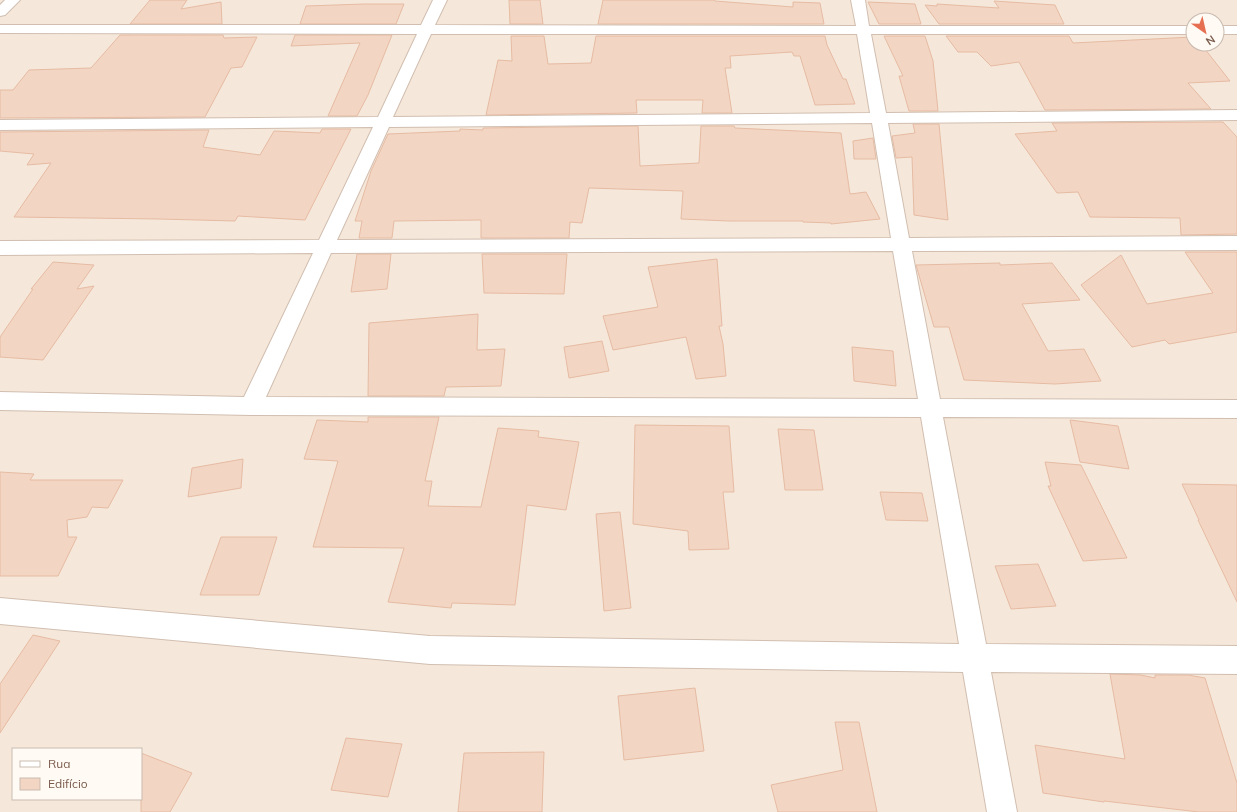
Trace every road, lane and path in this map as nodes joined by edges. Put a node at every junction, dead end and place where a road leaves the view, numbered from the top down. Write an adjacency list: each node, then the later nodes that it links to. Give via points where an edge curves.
1 (13, 0): 4 (street)
2 (440, 0): 6 (street)
3 (858, 0): 7 (street)
4 (0, 12)
5 (0, 29): 6 (street)
6 (426, 29): 7 (street); 13 (street)
7 (863, 29): 8 (street); 12 (street)
8 (1185, 30)
9 (1225, 30): 10 (street)
10 (1237, 30)
11 (1237, 115): 12 (street)
12 (879, 118): 13 (street); 16 (street)
13 (384, 121): 14 (street); 18 (street)
14 (0, 125)
15 (1237, 243): 16 (street)
16 (901, 244): 18 (street); 21 (street)
17 (0, 248): 18 (street)
18 (324, 248): 20 (street)
19 (0, 401): 20 (street)
20 (251, 406): 21 (street)
21 (930, 407): 22 (street); 24 (street)
22 (1237, 409)
23 (0, 611): 24 (street, via 430,650)
24 (974, 658): 25 (street); 26 (street)
25 (1237, 660)
26 (1002, 812)

